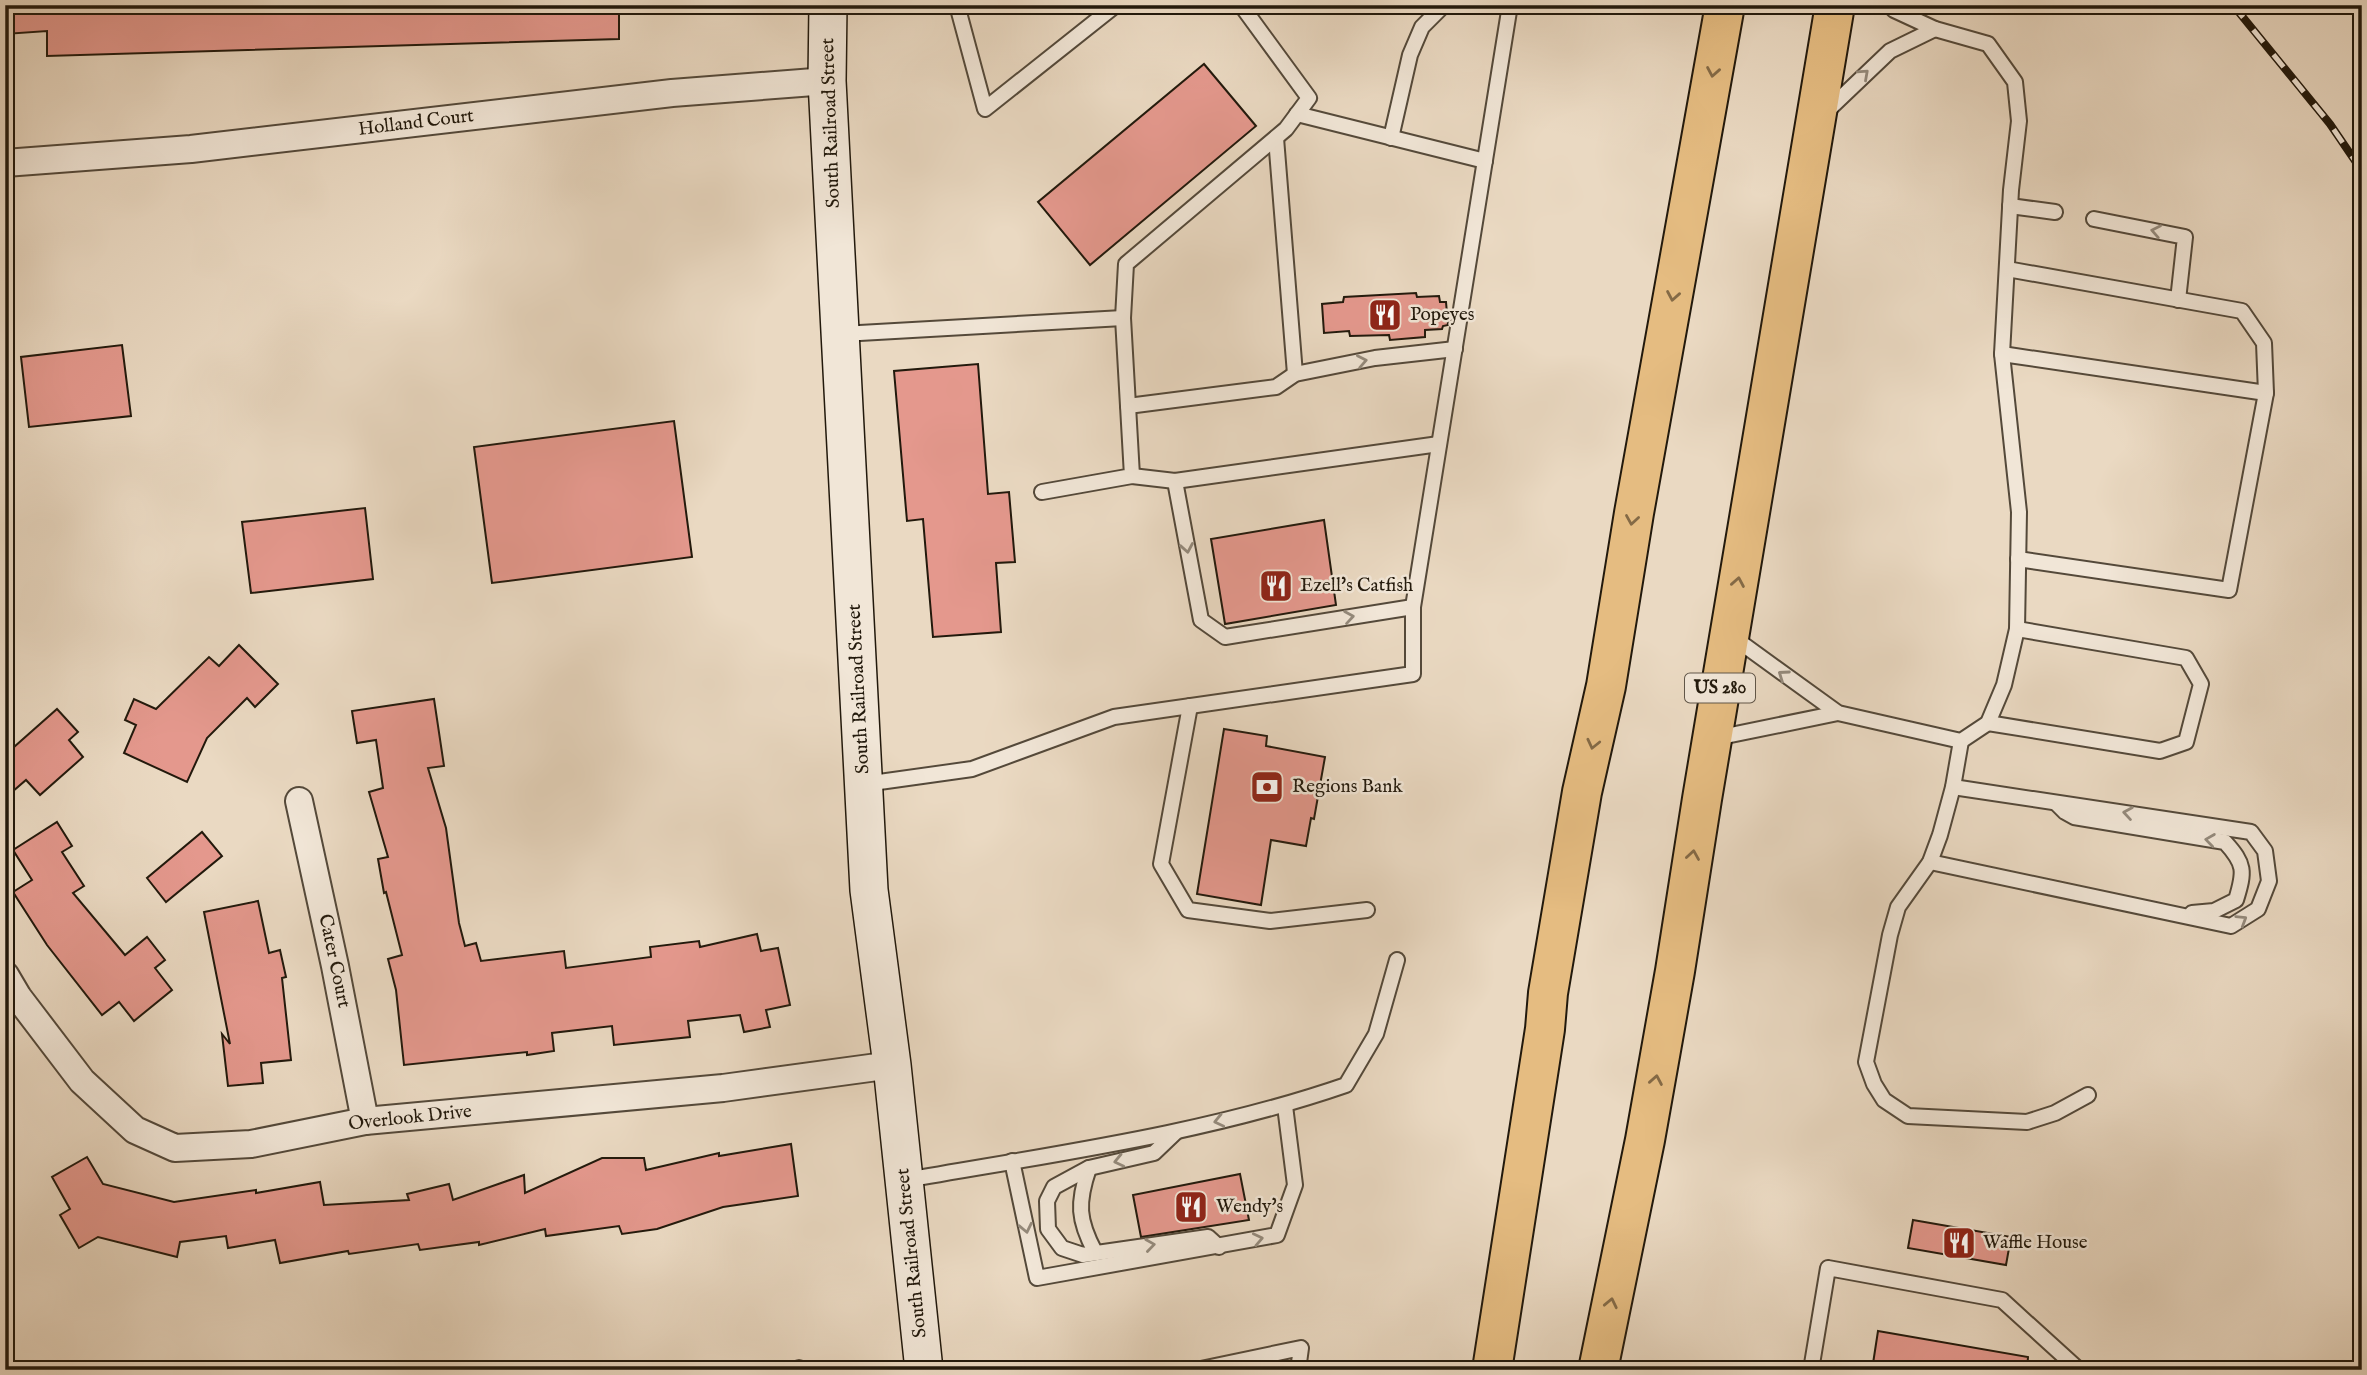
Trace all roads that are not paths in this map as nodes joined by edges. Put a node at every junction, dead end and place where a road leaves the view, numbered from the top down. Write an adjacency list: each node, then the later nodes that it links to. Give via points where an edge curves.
1 (828, 5): 11 (street, South Railroad Street)
2 (957, 5): 3 (lane, via 985,109)
3 (1116, 5)
4 (1241, 5): 12 (lane, via 1309,97)
5 (1444, 5): 15 (lane, via 1422,27 1410,55)
6 (1510, 5): 16 (lane)
7 (1725, 5): 65 (highway, one-way to 65, via 1606,686 1582,792)
8 (1835, 5): 13 (highway, US 280)
9 (1889, 5): 10 (lane)
10 (1935, 29): 13 (lane, one-way to 10, via 1890,51); 18 (lane, via 1989,44 2015,82 2019,121)
11 (827, 82): 17 (street, Holland Court, via 672,93 191,149); 24 (street, South Railroad Street)
12 (1297, 114): 14 (lane); 15 (lane)
13 (1815, 122): 37 (highway, US 280, one-way to 13)
14 (1276, 138): 23 (lane, via 1126,264); 27 (lane)
15 (1391, 138): 16 (lane)
16 (1485, 161): 25 (lane)
17 (5, 163)
18 (2010, 206): 19 (lane); 21 (lane)
19 (2055, 212)
20 (2095, 219): 22 (lane, one-way to 20, via 2185,237)
21 (2007, 269): 22 (lane); 26 (lane)
22 (2178, 300): 28 (lane, via 2242,311 2264,343)
23 (1123, 318): 24 (lane); 29 (lane)
24 (840, 334): 43 (street, South Railroad Street)
25 (1455, 349): 27 (lane, one-way to 25); 30 (lane)
26 (2002, 354): 28 (lane); 34 (lane, via 2019,512)
27 (1295, 374): 29 (lane, via 1276,387)
28 (2266, 393): 34 (lane, via 2229,590)
29 (1128, 407): 31 (lane)
30 (1439, 444): 32 (lane); 35 (lane)
31 (1132, 476): 32 (lane); 33 (lane)
32 (1175, 481): 35 (lane, one-way to 35, via 1201,620 1225,637)
33 (1042, 492)
34 (2018, 559): 36 (lane)
35 (1413, 607): 38 (lane, via 1413,674)
36 (2017, 629): 40 (lane, via 2004,685); 40 (lane, via 2186,658 2201,684 2186,742 2160,751)
37 (1730, 634): 39 (lane, one-way to 37); 41 (highway, US 280)
38 (1190, 706): 43 (lane, via 1114,717 972,769); 48 (lane, via 1161,864 1188,910 1270,920)
39 (1838, 713): 41 (lane); 42 (lane)
40 (1988, 723): 42 (lane)
41 (1712, 739): 66 (highway, US 280, one-way to 41, via 1645,1140)
42 (1961, 741): 44 (lane)
43 (864, 785): 52 (street, South Railroad Street, via 869,890)
44 (1953, 787): 46 (lane); 47 (lane)
45 (299, 801): 55 (street, Cater Court)
46 (2056, 803): 49 (lane, one-way to 46, via 2214,911 2236,900 2242,880 2240,859 2225,842 2074,817); 49 (lane, one-way to 46, via 2231,926 2258,909 2269,881 2265,851 2251,832)
47 (1930, 862): 49 (lane); 53 (lane, via 1898,907 1890,935 1866,1062 1884,1100 1908,1116 2027,1122)
48 (1367, 911)
49 (2176, 914)
50 (1397, 960): 54 (lane, via 1376,1034 1346,1085)
51 (5, 975): 55 (street, Overlook Drive, via 82,1081 135,1130 175,1148 251,1144)
52 (892, 1065): 55 (street, Overlook Drive, via 723,1088); 59 (street, South Railroad Street)
53 (2088, 1095)
54 (1285, 1106): 56 (lane, one-way to 56); 60 (lane, one-way to 54, via 1277,1236 1295,1185)
55 (365, 1121)
56 (1177, 1131): 57 (lane); 58 (lane, one-way to 58, via 1154,1153)
57 (1012, 1161): 59 (lane); 60 (lane, one-way to 60, via 1037,1279)
58 (1089, 1168): 61 (lane, via 1079,1211); 61 (lane, via 1054,1186 1047,1200 1048,1229 1062,1248 1083,1255)
59 (904, 1181): 62 (street, South Railroad Street)
60 (1219, 1247): 61 (lane, one-way to 60, via 1208,1237)
61 (1095, 1252)
62 (924, 1370)
63 (1196, 1370): 64 (lane, via 1301,1348)
64 (1298, 1370)
65 (1492, 1370)
66 (1598, 1370)
67 (1811, 1370): 68 (lane, via 1828,1268 2002,1300)
68 (2079, 1370)

